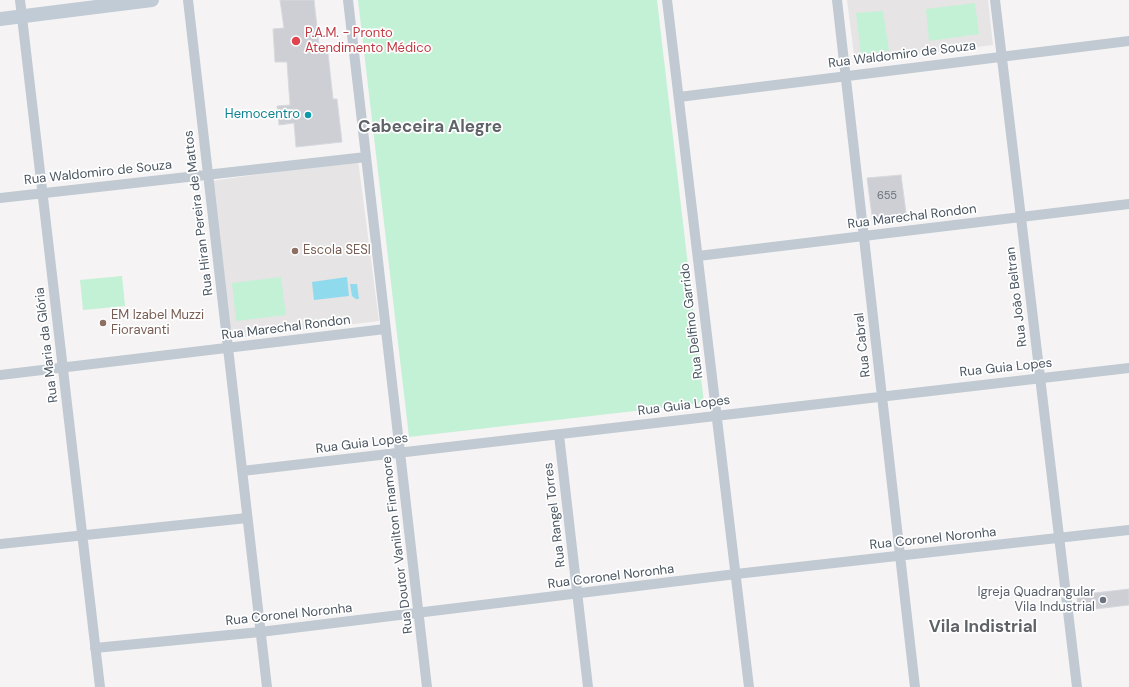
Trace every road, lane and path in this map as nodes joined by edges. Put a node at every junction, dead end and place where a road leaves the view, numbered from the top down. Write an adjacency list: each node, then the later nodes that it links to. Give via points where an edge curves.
1 (20, 0): 8 (street, Rua Maria da Glória)
2 (152, 0): 8 (street)
3 (188, 0): 15 (street, Rua Hiran Pereira de Mattos)
4 (348, 0): 14 (street, Rua Doutor Vanilton Finamore)
5 (667, 0): 13 (street, Rua Delfino Garrido)
6 (837, 0): 12 (street, Rua Cabral)
7 (995, 0): 11 (street, Rua João Beltran)
8 (22, 16): 9 (street); 16 (street, Rua Maria da Glória)
9 (0, 19)
10 (1129, 41): 11 (street, Rua Waldomiro de Souza)
11 (1002, 57): 12 (street, Rua Waldomiro de Souza); 19 (street, Rua João Beltran)
12 (845, 75): 13 (street, Rua Waldomiro de Souza); 20 (street, Rua Cabral)
13 (678, 97): 21 (street, Rua Delfino Garrido)
14 (366, 156): 15 (street, Rua Waldomiro de Souza); 22 (street, Rua Doutor Vanilton Finamore)
15 (208, 174): 16 (street, Rua Waldomiro de Souza); 23 (street, Rua Hiran Pereira de Mattos)
16 (43, 192): 17 (street, Rua Waldomiro de Souza); 24 (street, Rua Maria da Glória)
17 (0, 198)
18 (1129, 204): 19 (street, Rua Marechal Rondon)
19 (1021, 217): 20 (street, Rua Marechal Rondon); 27 (street, Rua João Beltran)
20 (863, 235): 21 (street, Rua Marechal Rondon); 28 (street, Rua Cabral)
21 (698, 256): 29 (street, Rua Delfino Garrido)
22 (385, 329): 23 (street, Rua Marechal Rondon); 31 (street, Rua Doutor Vanilton Finamore)
23 (228, 347): 24 (street, Rua Marechal Rondon); 32 (street, Rua Hiran Pereira de Mattos)
24 (63, 367): 26 (street, Rua Marechal Rondon); 35 (street, Rua Maria da Glória)
25 (1129, 368): 27 (street, Rua Guia Lopes)
26 (0, 375)
27 (1040, 377): 28 (street, Rua Guia Lopes); 36 (street, Rua João Beltran)
28 (881, 396): 29 (street, Rua Guia Lopes); 38 (street, Rua Cabral)
29 (717, 415): 30 (street, Rua Guia Lopes); 39 (street, Rua Delfino Garrido)
30 (559, 435): 31 (street, Rua Guia Lopes); 40 (street, Rua Rangel Torres)
31 (400, 453): 32 (street, Rua Guia Lopes); 41 (street, Rua Doutor Vanilton Finamore)
32 (242, 471): 33 (street, Rua Hiran Pereira de Mattos)
33 (247, 518): 35 (street); 42 (street, Rua Hiran Pereira de Mattos)
34 (1129, 530): 36 (street, Rua Coronel Noronha)
35 (82, 534): 37 (street); 43 (street, Rua Maria da Glória)
36 (1059, 538): 38 (street, Rua Coronel Noronha); 50 (street, Rua João Beltran)
37 (0, 544)
38 (900, 556): 39 (street, Rua Coronel Noronha); 49 (street, Rua Cabral)
39 (736, 574): 40 (street, Rua Coronel Noronha); 48 (street, Rua Delfino Garrido)
40 (577, 594): 41 (street, Rua Coronel Noronha); 47 (street, Rua Rangel Torres)
41 (419, 614): 42 (street, Rua Coronel Noronha); 46 (street, Rua Doutor Vanilton Finamore)
42 (260, 632): 43 (street, Rua Coronel Noronha); 45 (street, Rua Hiran Pereira de Mattos)
43 (95, 648): 44 (street, Rua Maria da Glória)
44 (100, 687)
45 (267, 687)
46 (427, 687)
47 (588, 687)
48 (749, 687)
49 (914, 687)
50 (1077, 687)

